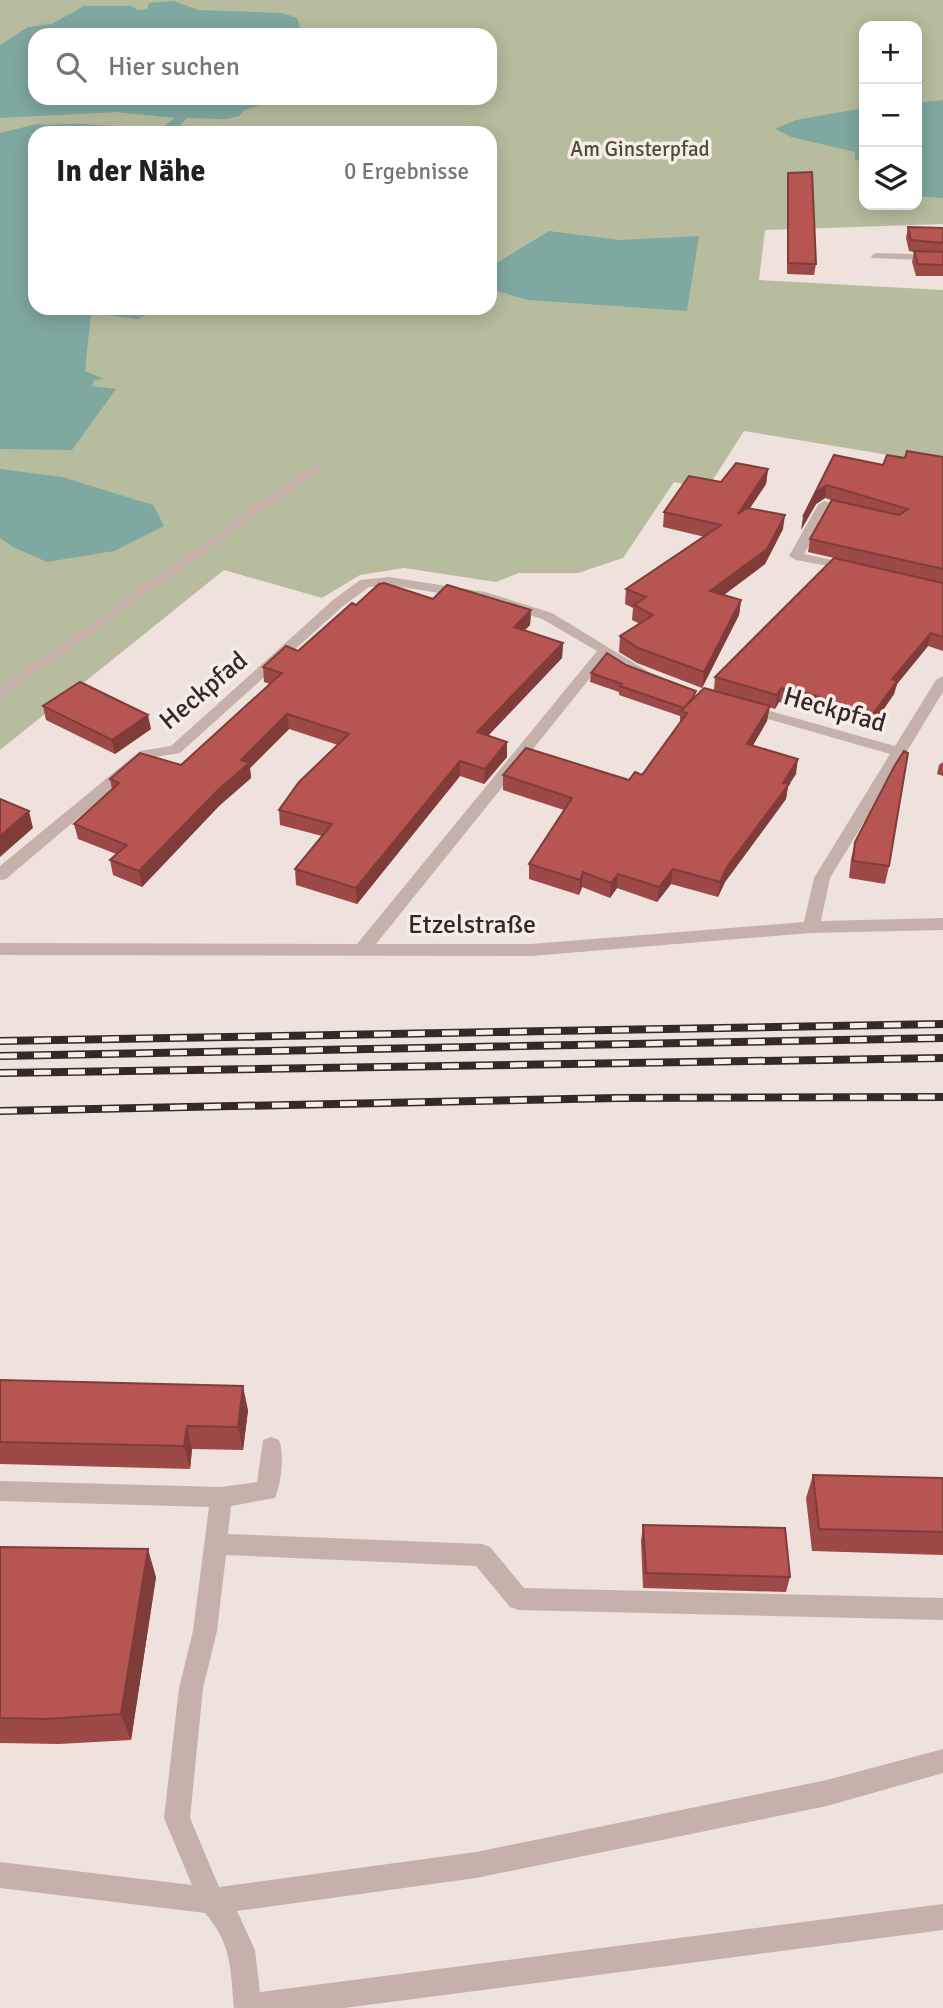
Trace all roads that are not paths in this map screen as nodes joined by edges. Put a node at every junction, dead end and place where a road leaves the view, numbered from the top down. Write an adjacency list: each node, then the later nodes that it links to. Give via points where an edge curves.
1 (876, 256): 2 (street)
2 (943, 258)
3 (318, 467): 9 (street)
4 (860, 513): 5 (street, via 824,505 796,556)
5 (863, 571)
6 (605, 650): 7 (street, Heckpfad); 12 (street, Heckpfad, via 547,617 485,596 389,581 365,583 175,750 145,754); 16 (street)
7 (656, 679)
8 (943, 680): 11 (street, Heckpfad)
9 (0, 695)
10 (732, 704): 11 (street, Heckpfad)
11 (898, 752): 14 (street, Heckpfad, via 822,878)
12 (0, 875)
13 (943, 925): 14 (street, Etzelstraße)
14 (811, 927): 16 (street, Etzelstraße, via 531,950)
15 (0, 949): 16 (street, Etzelstraße)
16 (362, 949)
17 (271, 1447): 19 (street, via 267,1491)
18 (0, 1491): 19 (street)
19 (221, 1497): 20 (street)
20 (215, 1544): 21 (street, via 482,1555 518,1599); 24 (street, via 205,1631 191,1688 177,1818)
21 (943, 1609)
22 (943, 1761): 24 (street, via 827,1793 476,1865)
23 (0, 1875): 24 (street)
24 (212, 1901): 26 (street, via 231,1922 245,1954)
25 (943, 1917): 26 (street)
26 (247, 2007)

